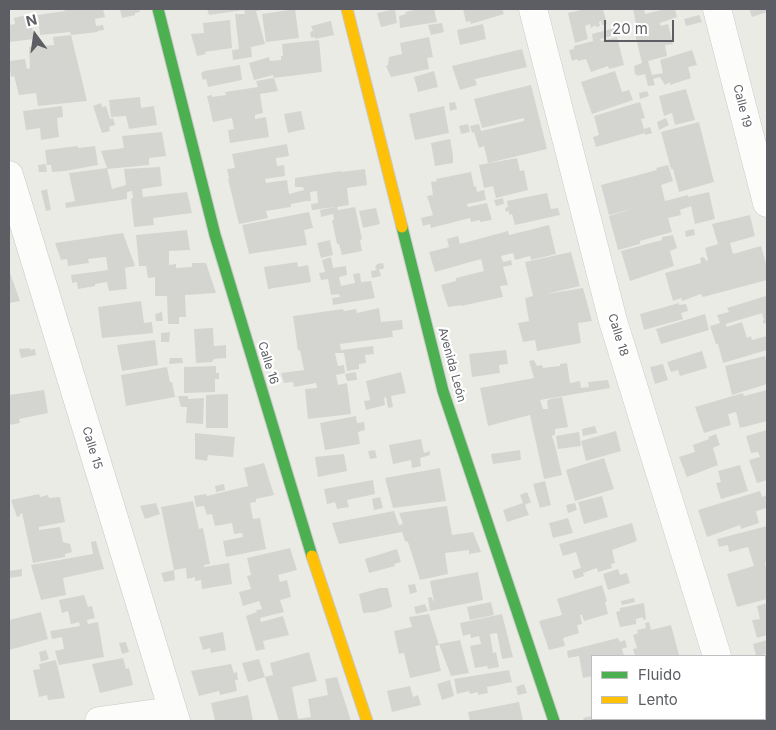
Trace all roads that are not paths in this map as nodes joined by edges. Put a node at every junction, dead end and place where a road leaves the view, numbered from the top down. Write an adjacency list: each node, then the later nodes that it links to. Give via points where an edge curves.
1 (158, 9): 10 (street, Calle 16, via 215,236 304,533)
2 (347, 9): 11 (street, Avenida León, via 443,391)
3 (533, 9): 7 (street, Calle 18, via 613,321)
4 (717, 9): 6 (street, Calle 19)
5 (9, 175): 8 (street, Calle 15)
6 (767, 203)
7 (718, 655)
8 (174, 716): 9 (street)
9 (98, 721)
10 (367, 721)
11 (554, 721)

